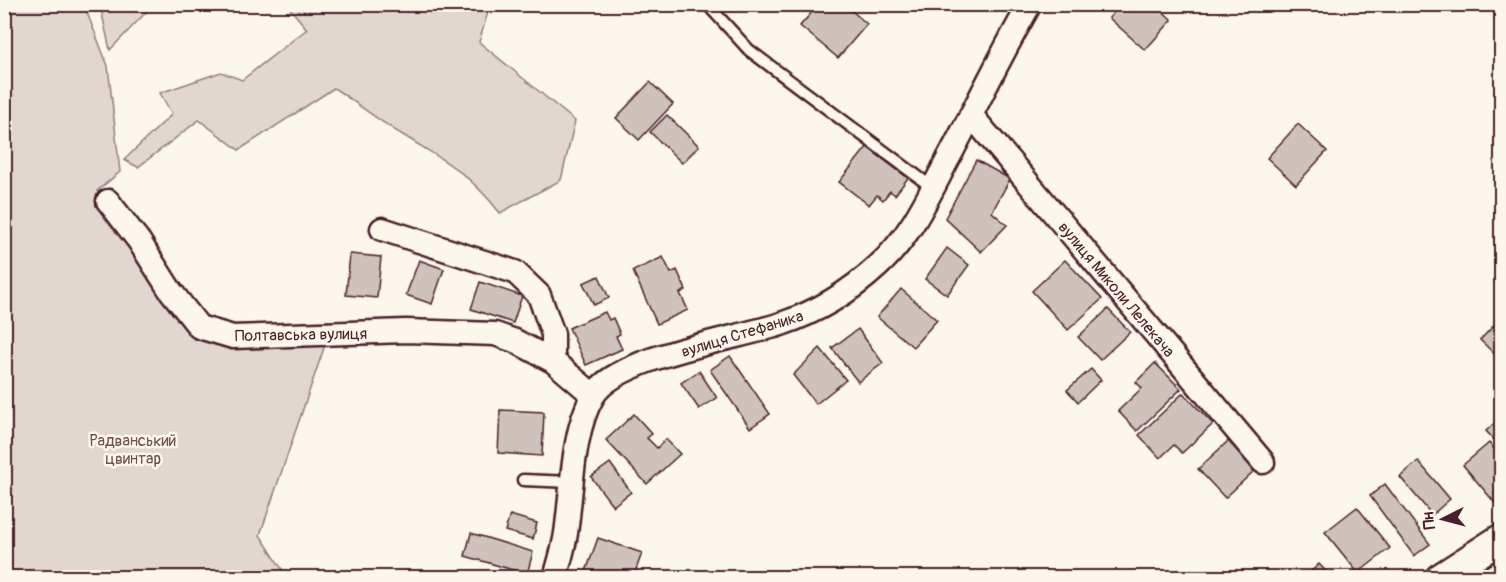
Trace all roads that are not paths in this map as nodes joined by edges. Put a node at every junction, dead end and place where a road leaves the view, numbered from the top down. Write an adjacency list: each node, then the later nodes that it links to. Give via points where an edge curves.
1 (707, 4): 4 (lane, via 749,50)
2 (1030, 4): 3 (street, вулиця Стефаника)
3 (971, 116): 4 (street, вулиця Стефаника); 9 (street, вулиця Миколи Лелекача)
4 (933, 188): 8 (street, вулиця Стефаника, via 896,249 850,289 817,310 782,324 660,356 634,366)
5 (108, 201): 7 (street, Полтавська вулиця, via 199,327 233,337 406,331 495,334)
6 (382, 229): 7 (street, via 515,272 539,295 553,334)
7 (553, 361): 8 (street, Полтавська вулиця)
8 (593, 395): 11 (street)
9 (1263, 462)
10 (523, 480): 11 (lane)
11 (570, 482): 13 (street, via 566,535)
12 (1502, 538): 14 (street)
13 (555, 578)
14 (1440, 578)

